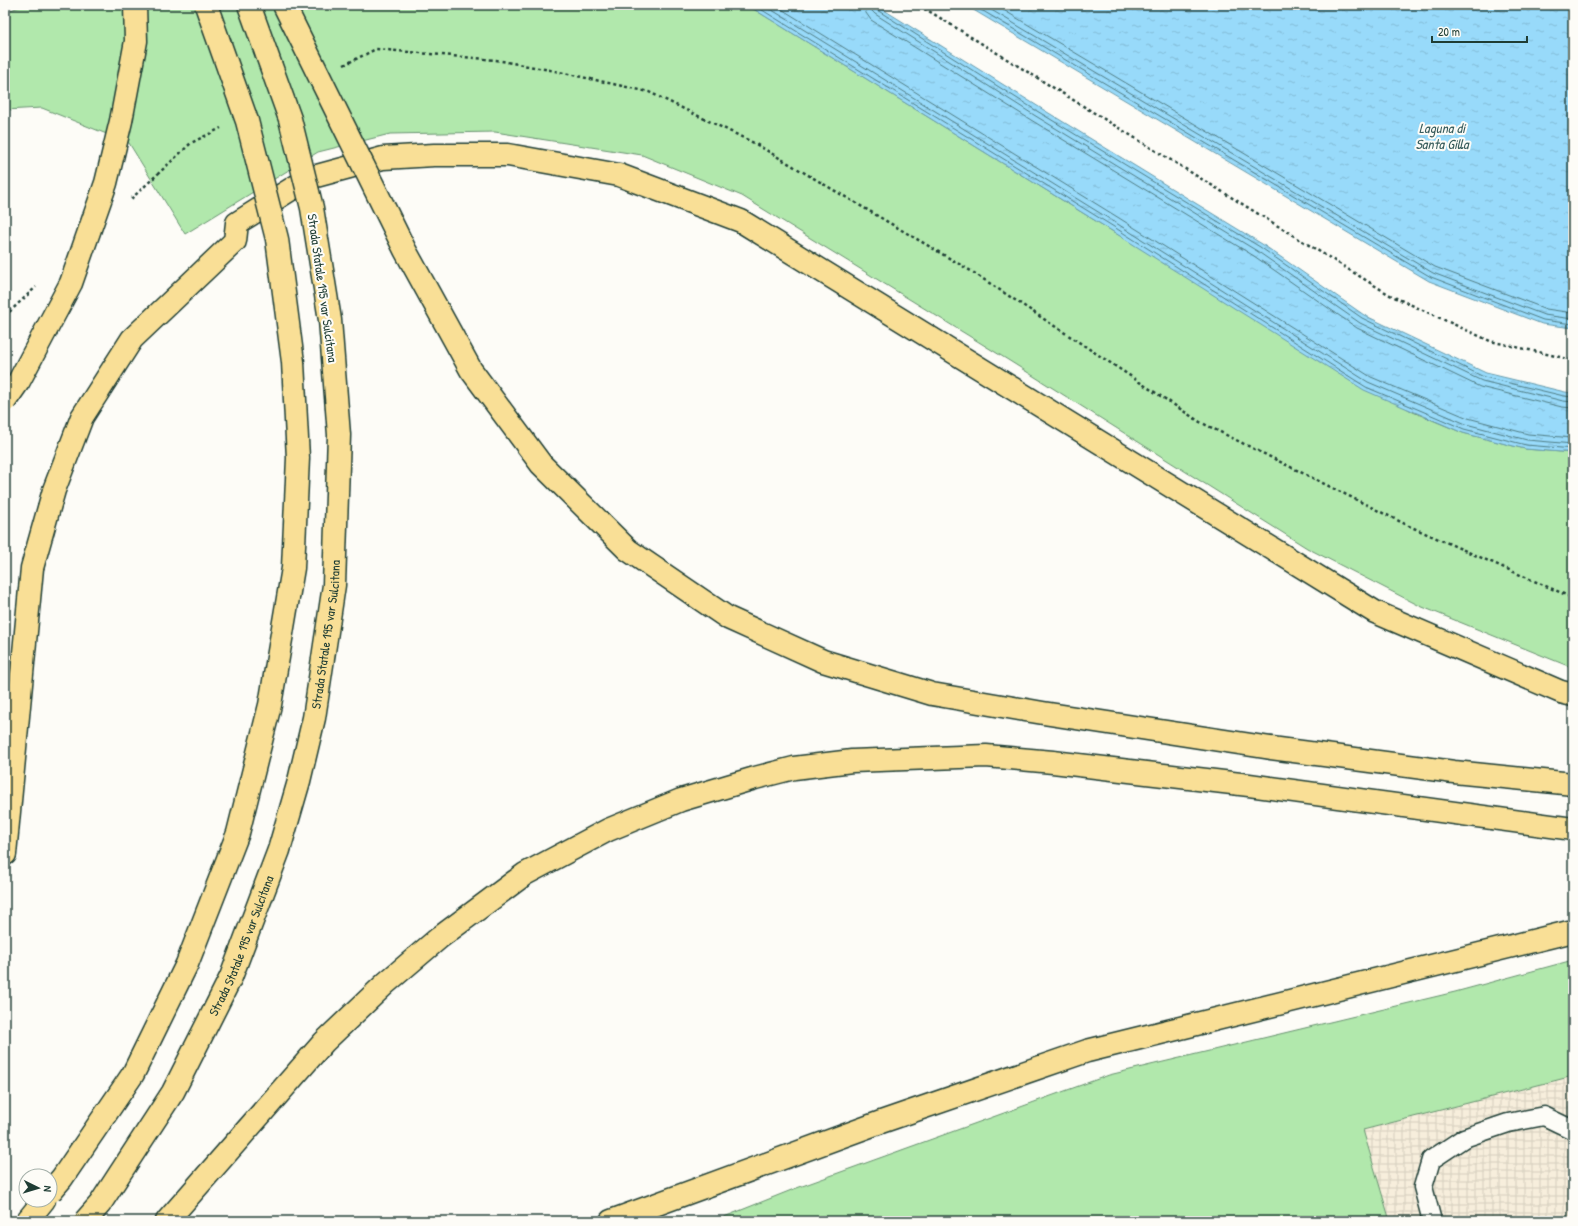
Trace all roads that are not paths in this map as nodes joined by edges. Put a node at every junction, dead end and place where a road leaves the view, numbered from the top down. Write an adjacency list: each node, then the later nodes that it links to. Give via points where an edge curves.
1 (135, 5): 5 (highway, bridge, via 136,41 106,183 71,283 19,381)
2 (206, 5): 12 (highway, bridge, via 247,121 277,239 293,362 298,458 293,568 270,705 238,833 187,964 133,1074)
3 (249, 5): 15 (highway, Strada Statale 195 var Sulcitana, bridge, via 290,119 312,208 330,320 340,435 334,585 314,718 299,780 279,850 231,978 173,1092 100,1204)
4 (284, 5): 7 (highway, bridge, via 405,250 471,370 541,464 628,550 728,618 823,661 932,694 1271,748 1454,772)
5 (5, 401)
6 (1573, 695): 9 (highway, via 1375,612 741,221 619,175 508,155 383,158 309,178 237,223 235,241 132,339 82,416 54,490 32,568)
7 (1573, 784)
8 (1573, 829): 16 (highway, via 1241,784 986,756 852,761 794,768 755,778 681,800 608,830 525,874 439,938 386,983 324,1042)
9 (5, 854)
10 (1573, 931): 17 (highway, via 1087,1051 881,1122)
11 (1573, 1130): 18 (lane, via 1544,1116 1508,1123 1464,1138 1431,1160 1423,1187)
12 (58, 1182)
13 (38, 1208): 14 (highway)
14 (27, 1221)
15 (86, 1221)
16 (167, 1221)
17 (611, 1221)
18 (1432, 1221)

